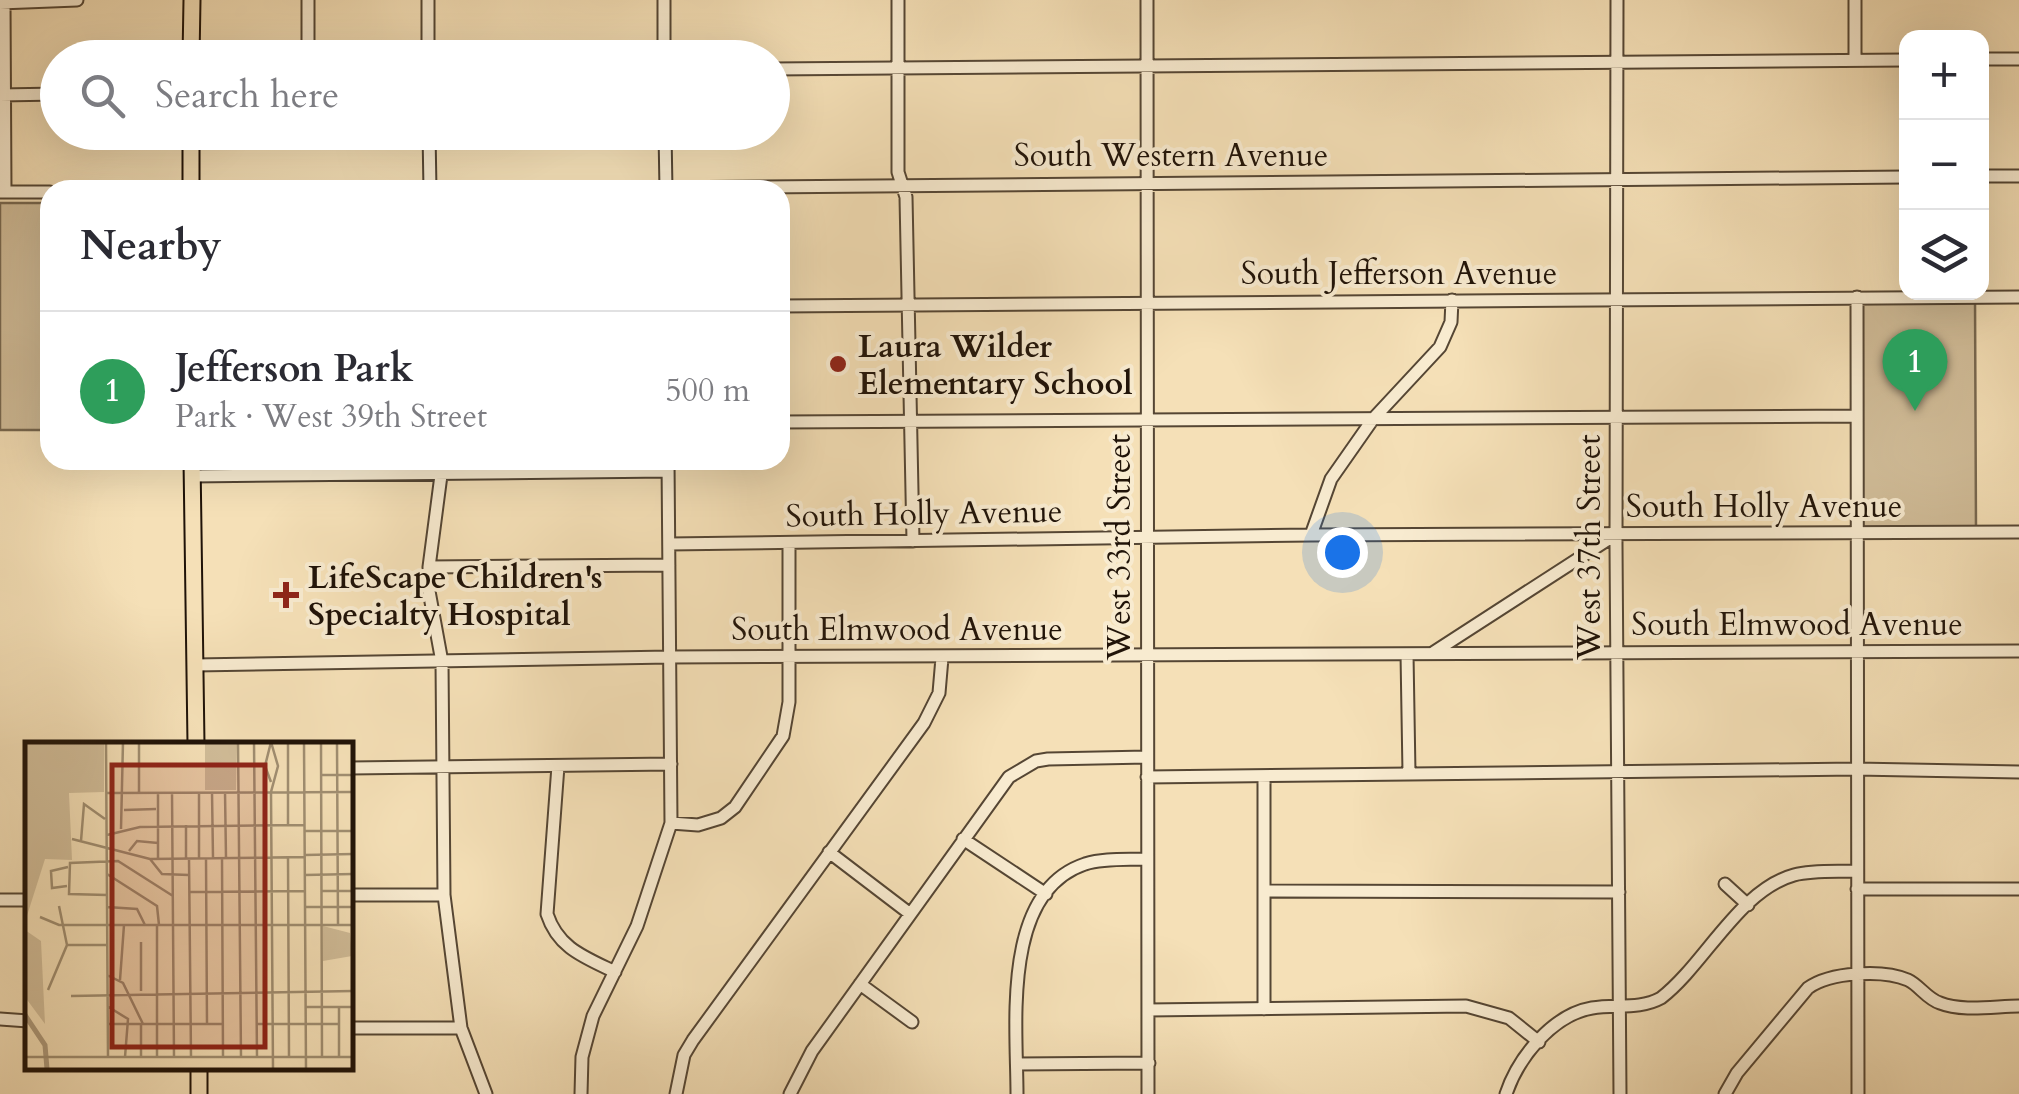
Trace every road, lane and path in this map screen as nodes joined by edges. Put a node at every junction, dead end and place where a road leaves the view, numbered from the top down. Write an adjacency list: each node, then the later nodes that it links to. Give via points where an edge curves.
1 (76, 0): 10 (street)
2 (192, 0): 11 (main road)
3 (308, 0): 12 (street)
4 (428, 0): 13 (street)
5 (664, 0): 14 (street)
6 (898, 0): 21 (street)
7 (1147, 0): 20 (street, West 33rd Street)
8 (1617, 0): 19 (street, West 37th Street)
9 (1854, 0): 17 (street)
10 (2, 3): 24 (street)
11 (192, 40)
12 (308, 40)
13 (428, 40)
14 (664, 40)
15 (1989, 59): 16 (street)
16 (2019, 59)
17 (1855, 60): 18 (street); 19 (street)
18 (1899, 60)
19 (1617, 61): 20 (street); 35 (street, West 37th Street)
20 (1147, 65): 21 (street); 36 (street, West 33rd Street)
21 (897, 67): 22 (street); 37 (street)
22 (790, 69)
23 (40, 94): 24 (street)
24 (2, 95): 25 (street)
25 (3, 138): 39 (street)
26 (191, 150): 32 (main road)
27 (430, 150): 33 (street)
28 (665, 150): 34 (street)
29 (1989, 176): 30 (street)
30 (2019, 176)
31 (1899, 177): 35 (street, South Western Avenue)
32 (191, 180)
33 (432, 180)
34 (666, 180)
35 (1616, 180): 36 (street, South Western Avenue); 44 (street, West 37th Street)
36 (1146, 182): 37 (street, South Western Avenue); 45 (street, West 33rd Street)
37 (902, 185): 38 (street, South Western Avenue); 46 (street)
38 (790, 187)
39 (3, 192): 40 (street)
40 (40, 192)
41 (1856, 297): 42 (street, South Jefferson Avenue); 44 (street, South Jefferson Avenue); 48 (street)
42 (2019, 297)
43 (1452, 300): 44 (street, South Jefferson Avenue); 45 (street, South Jefferson Avenue); 51 (street, via 1440,347)
44 (1617, 300): 49 (street, West 37th Street)
45 (1146, 301): 46 (street, South Jefferson Avenue); 50 (street, West 33rd Street)
46 (908, 304): 47 (street, South Jefferson Avenue); 53 (street)
47 (790, 306)
48 (1856, 416): 49 (street); 60 (street)
49 (1616, 418): 51 (street); 62 (street, West 37th Street)
50 (1146, 419): 51 (street); 53 (street); 64 (street, West 33rd Street)
51 (1374, 420): 63 (street, via 1331,479)
52 (790, 422): 53 (street)
53 (908, 422): 65 (street)
54 (192, 470): 80 (main road)
55 (263, 470): 59 (street)
56 (442, 470): 59 (street)
57 (567, 470): 59 (street)
58 (668, 470): 66 (street)
59 (441, 475): 69 (street)
60 (1854, 532): 61 (street, South Holly Avenue); 62 (street, South Holly Avenue); 70 (street)
61 (2019, 532)
62 (1616, 534): 63 (street, South Holly Avenue); 72 (street); 73 (street, West 37th Street)
63 (1312, 535): 64 (street, South Holly Avenue)
64 (1146, 538): 65 (street, South Holly Avenue); 75 (street, West 33rd Street)
65 (913, 541): 67 (street, South Holly Avenue)
66 (669, 544): 67 (street, South Holly Avenue); 68 (street)
67 (789, 544): 77 (street)
68 (669, 565): 69 (street); 76 (street)
69 (428, 567): 79 (street)
70 (1856, 650): 71 (street, South Elmwood Avenue); 73 (street, South Elmwood Avenue); 87 (street)
71 (2019, 651)
72 (1434, 652): 73 (street, South Elmwood Avenue); 74 (street, South Elmwood Avenue)
73 (1616, 653): 90 (street, West 37th Street)
74 (1407, 654): 75 (street, South Elmwood Avenue); 89 (street)
75 (1146, 655): 78 (street, South Elmwood Avenue); 82 (street, West 33rd Street)
76 (670, 657): 77 (street, South Elmwood Avenue); 79 (street, South Elmwood Avenue); 83 (street)
77 (788, 657): 78 (street, South Elmwood Avenue); 93 (street, via 788,723 778,749 722,818)
78 (942, 658): 95 (street, via 934,707)
79 (442, 662): 80 (street, South Elmwood Avenue); 85 (street)
80 (196, 664): 81 (main road)
81 (196, 742)
82 (1147, 757): 92 (street, West 33rd Street); 94 (street, via 1036,761 1009,777)
83 (671, 764): 84 (street); 93 (street)
84 (558, 766): 85 (street); 108 (street, via 548,914 566,948)
85 (444, 767): 86 (street); 105 (street)
86 (352, 768)
87 (1856, 769): 88 (street); 90 (street); 97 (street)
88 (2019, 772)
89 (1409, 773): 90 (street); 91 (street)
90 (1619, 773): 102 (street, West 37th Street)
91 (1264, 776): 92 (street); 101 (street)
92 (1147, 777): 96 (street, West 33rd Street)
93 (672, 823): 108 (street)
94 (963, 838): 103 (street); 107 (street)
95 (829, 852): 107 (street); 125 (street, via 693,1040)
96 (1147, 859): 103 (street, via 1088,863); 114 (street, West 33rd Street)
97 (1857, 871): 99 (street); 106 (street, via 1796,875)
98 (1725, 884): 106 (street)
99 (1858, 889): 100 (street); 109 (street)
100 (2019, 889)
101 (1266, 891): 102 (street); 113 (street)
102 (1619, 892): 111 (street, West 37th Street)
103 (1046, 894): 122 (street, via 1023,939 1017,970)
104 (352, 895): 105 (street)
105 (444, 895): 119 (street)
106 (1748, 905): 111 (street, via 1670,992 1642,1006)
107 (909, 912): 110 (street)
108 (614, 972): 124 (street, via 587,1036)
109 (1858, 974): 112 (street, via 1910,981 1940,1004); 131 (street, via 1824,978 1808,988); 132 (street)
110 (860, 984): 117 (street); 126 (street)
111 (1620, 1006): 120 (street, via 1571,1014); 130 (street, West 37th Street)
112 (2019, 1006)
113 (1264, 1009): 114 (street); 120 (street, via 1466,1006 1509,1018)
114 (1148, 1010): 121 (street, West 33rd Street)
115 (0, 1019): 116 (street)
116 (25, 1021)
117 (912, 1022)
118 (352, 1028): 119 (street)
119 (461, 1028): 123 (street)
120 (1539, 1042): 129 (street)
121 (1149, 1063): 122 (street); 128 (street, West 33rd Street)
122 (1016, 1064): 127 (street)
123 (486, 1094)
124 (582, 1094)
125 (676, 1094)
126 (790, 1094)
127 (1016, 1094)
128 (1148, 1094)
129 (1506, 1094)
130 (1620, 1094)
131 (1726, 1094)
132 (1858, 1094)

